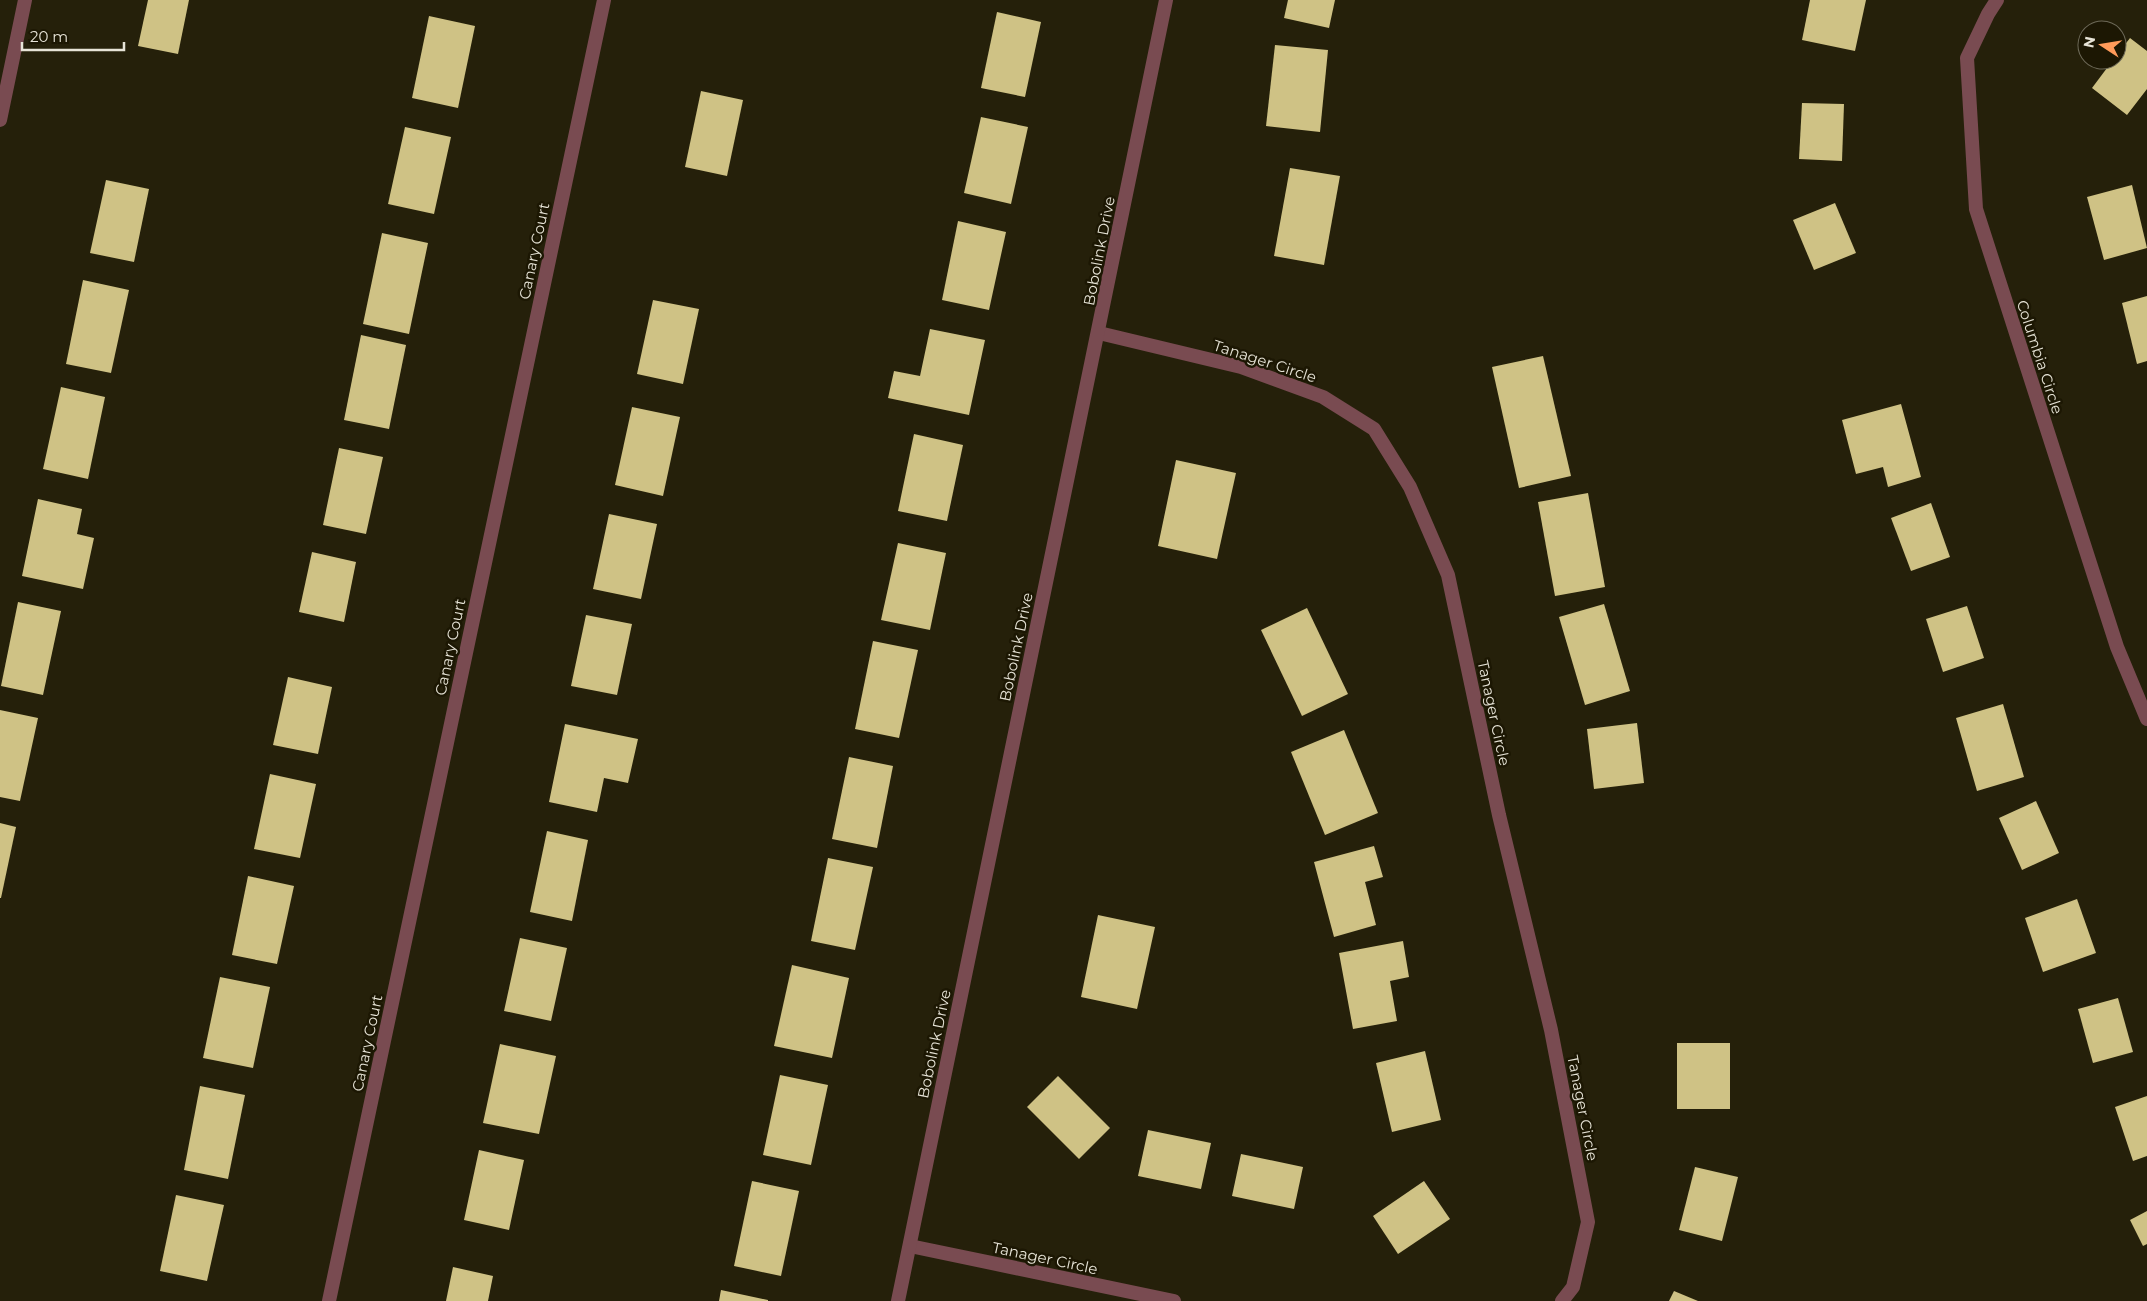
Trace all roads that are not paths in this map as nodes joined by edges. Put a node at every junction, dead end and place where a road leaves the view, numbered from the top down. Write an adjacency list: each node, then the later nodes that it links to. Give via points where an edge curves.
1 (25, 0): 5 (street)
2 (604, 0): 9 (street, Canary Court)
3 (1166, 0): 6 (street, Bobolink Drive)
4 (1997, 0): 7 (street, Columbia Circle, via 1967,58 1976,209 2117,647)
5 (0, 120)
6 (1098, 333): 8 (street, Bobolink Drive); 12 (street, Tanager Circle, via 1241,368 1322,397 1374,429 1410,487 1448,575 1499,815 1551,1030 1588,1222 1573,1287)
7 (2147, 718)
8 (910, 1246): 10 (street, Bobolink Drive); 11 (street, Tanager Circle)
9 (329, 1301)
10 (898, 1301)
11 (1174, 1301)
12 (1562, 1301)

